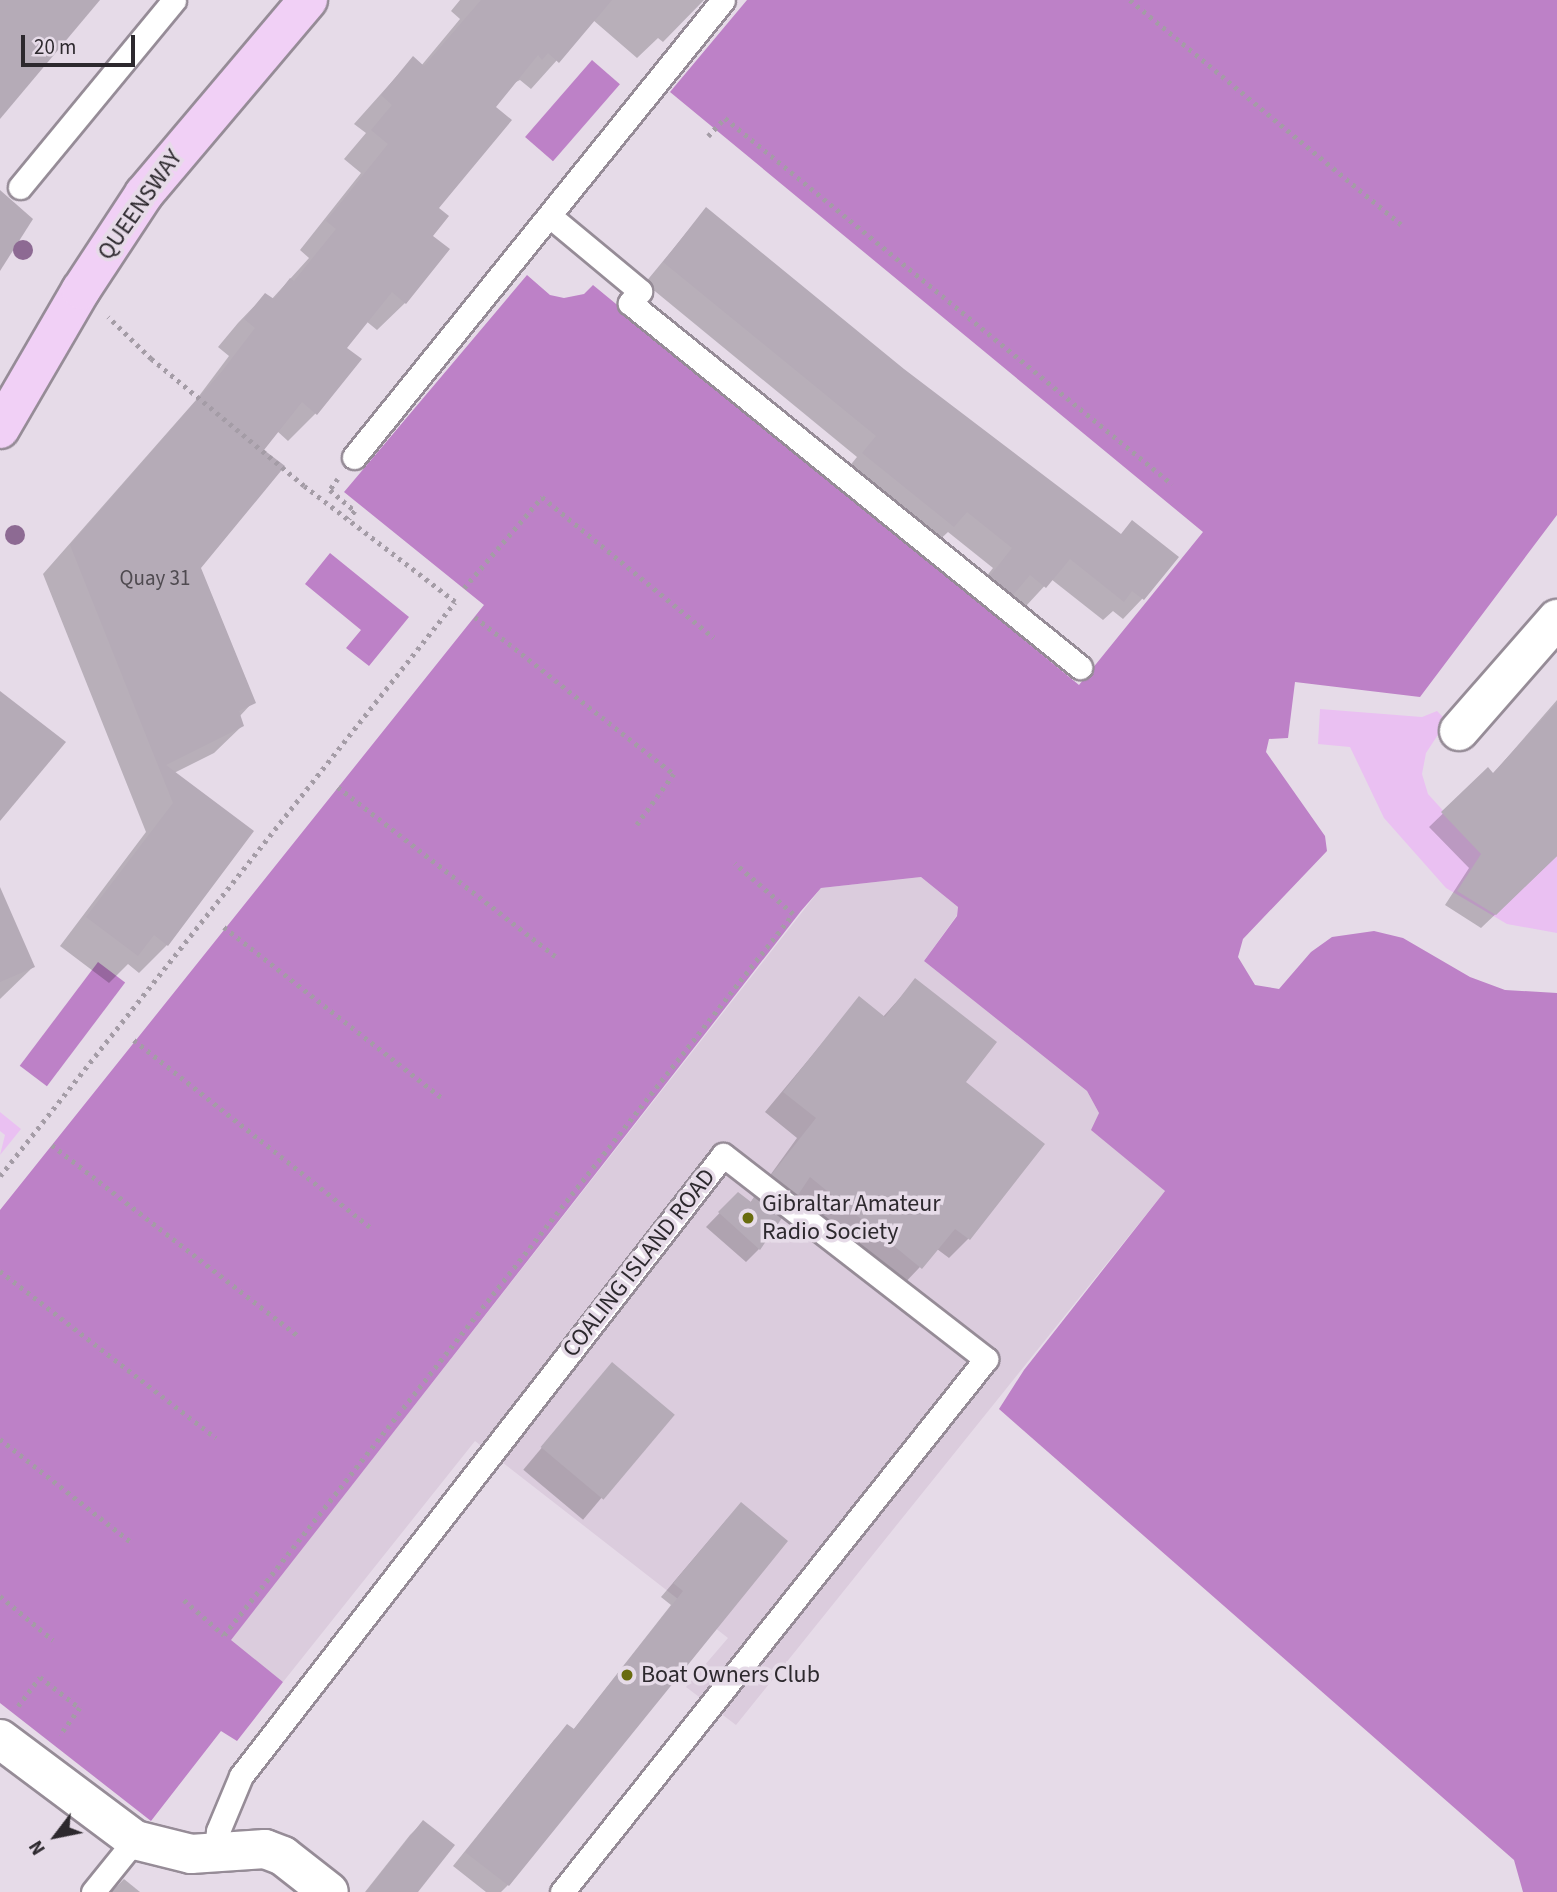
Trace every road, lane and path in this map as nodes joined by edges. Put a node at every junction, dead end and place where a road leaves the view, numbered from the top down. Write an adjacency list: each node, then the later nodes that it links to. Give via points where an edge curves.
1 (174, 0): 6 (lane)
2 (308, 0): 9 (main road, QUEENSWAY, via 167,162)
3 (723, 0): 7 (lane)
4 (1130, 0): 8 (path)
5 (708, 136): 12 (path, via 725,118)
6 (20, 187)
7 (551, 216): 11 (lane); 17 (lane, via 640,290 630,303)
8 (1402, 225)
9 (81, 290): 10 (main road, QUEENSWAY); 27 (path, via 150,359 455,602)
10 (0, 429)
11 (354, 457)
12 (1172, 484)
13 (464, 588): 16 (path, via 542,496)
14 (475, 617): 20 (path, via 674,774)
15 (1557, 619): 18 (street)
16 (714, 638)
17 (1080, 667)
18 (1459, 731)
19 (338, 787): 23 (path)
20 (637, 825)
21 (735, 864): 35 (path, via 793,914 224,1636)
22 (224, 927): 25 (path)
23 (558, 958)
24 (134, 1040): 28 (path)
25 (440, 1097)
26 (52, 1145): 30 (path)
27 (0, 1176)
28 (370, 1227)
29 (0, 1271): 31 (path)
30 (298, 1336)
31 (216, 1438)
32 (0, 1439): 33 (path)
33 (132, 1543)
34 (0, 1597): 36 (path)
35 (184, 1600)
36 (53, 1640)
37 (6, 1726): 38 (path, via 40,1677 80,1709); 39 (street)
38 (53, 1745)
39 (135, 1840): 40 (street, via 173,1852); 41 (lane)
40 (215, 1853): 42 (street, via 275,1852); 43 (lane, COALING ISLAND ROAD, via 218,1831 241,1776 723,1155 986,1359)
41 (93, 1892)
42 (330, 1892)
43 (562, 1892)

